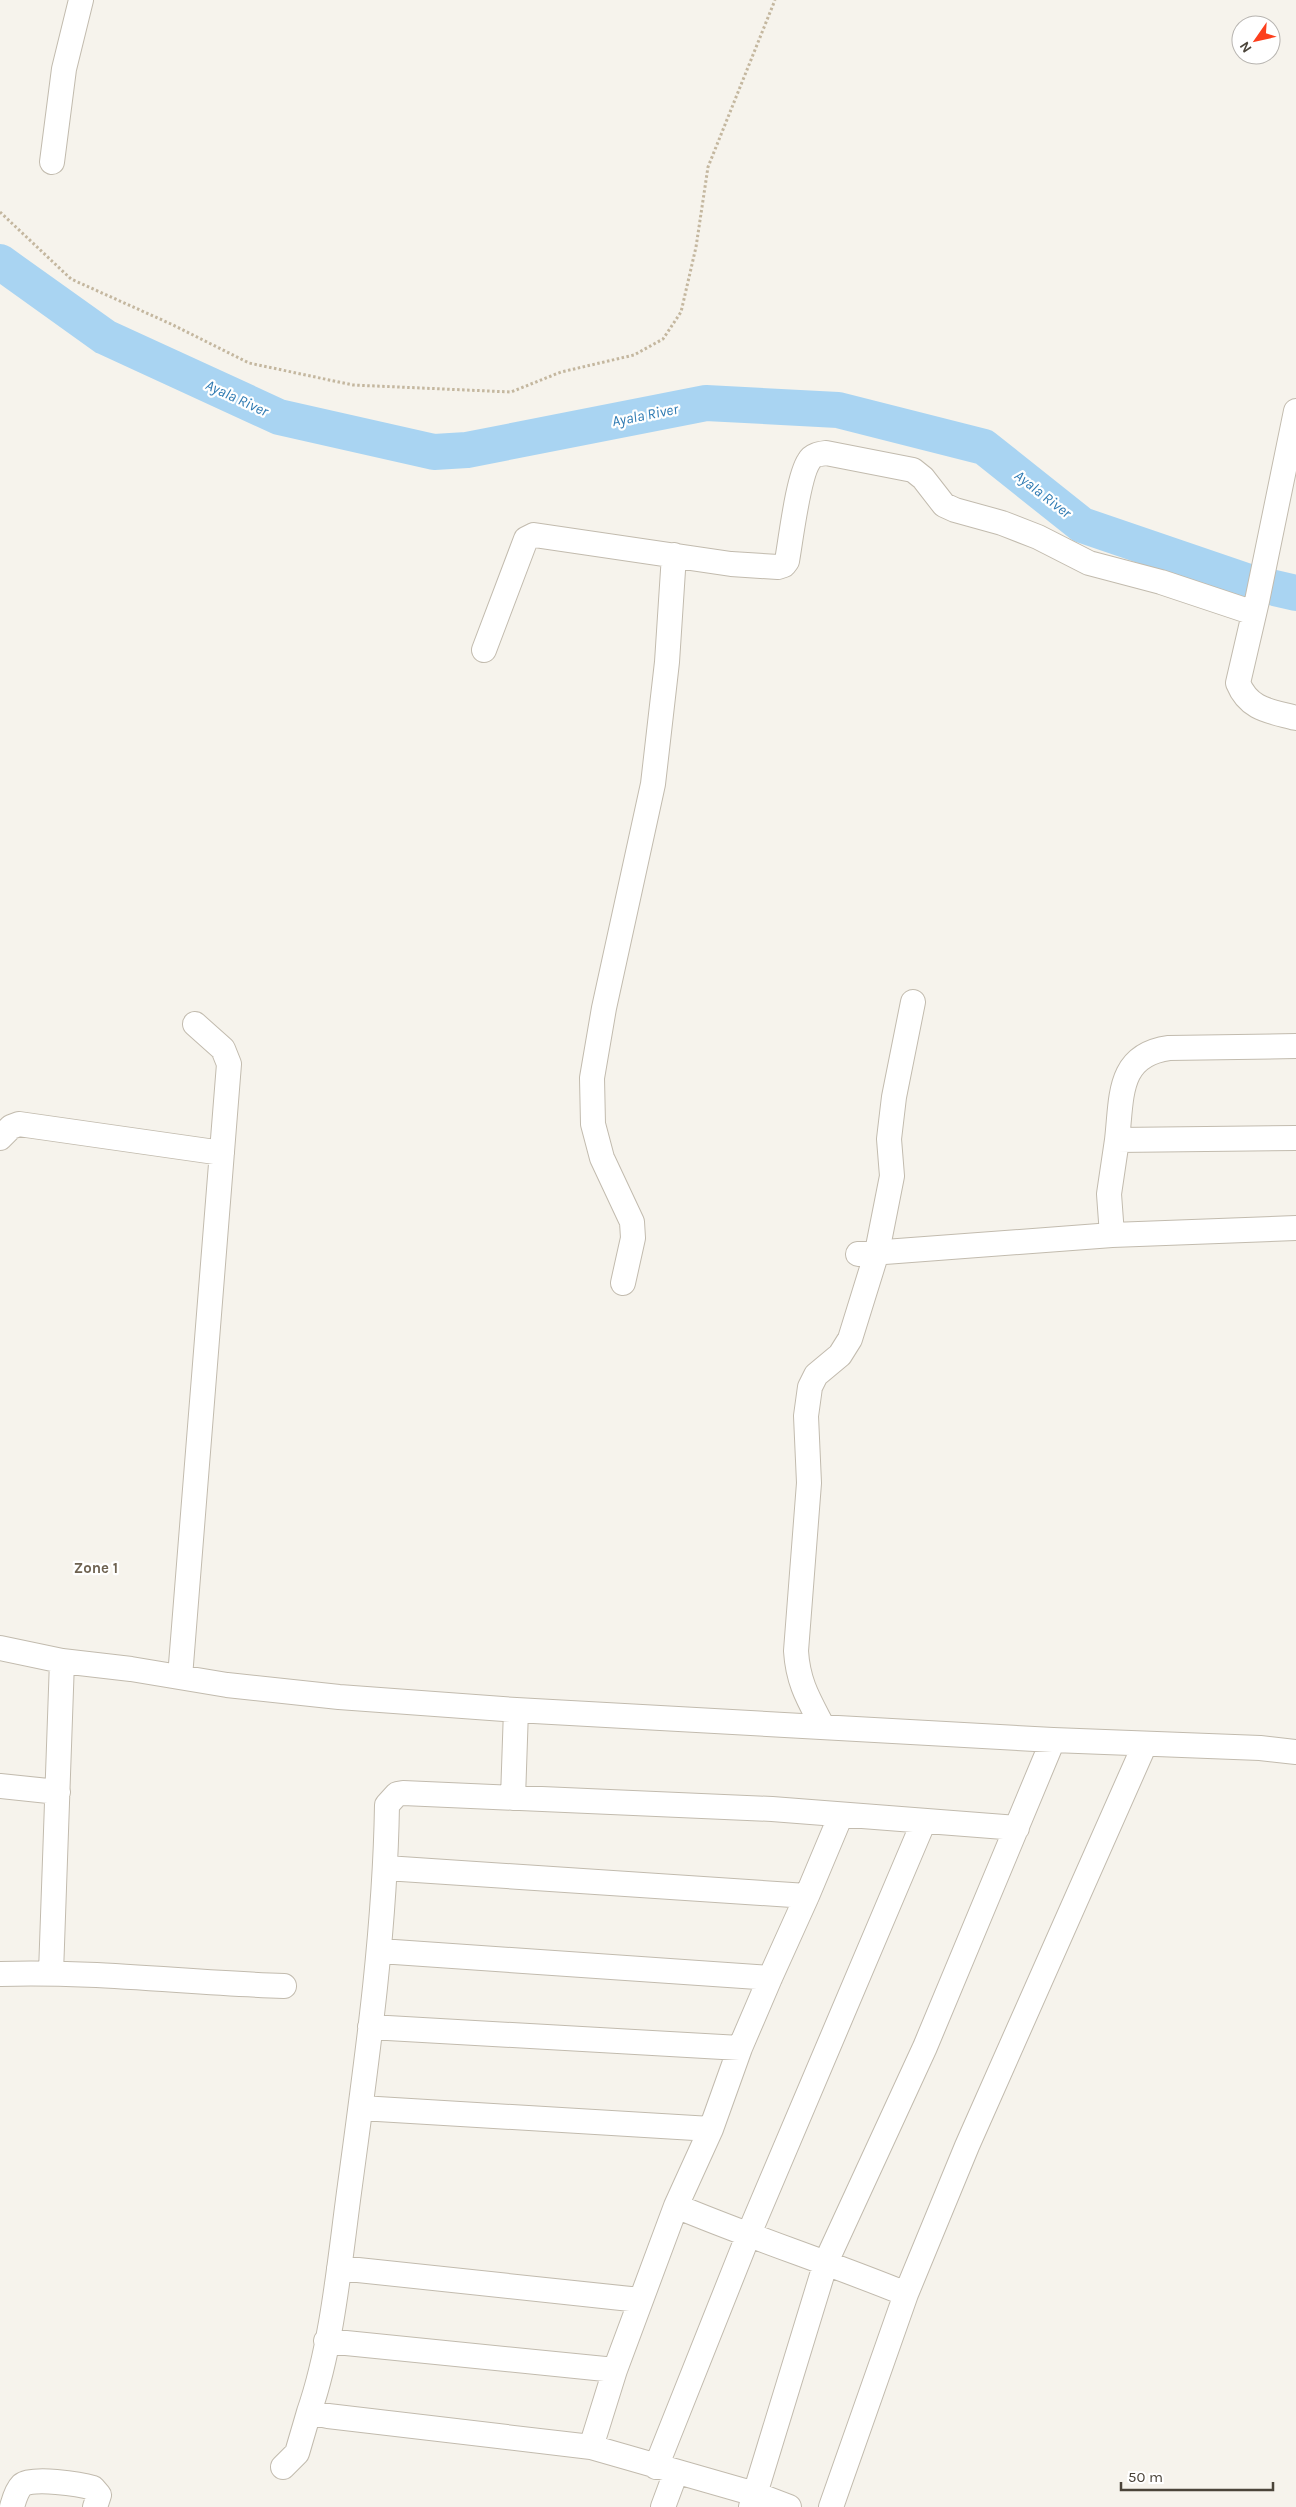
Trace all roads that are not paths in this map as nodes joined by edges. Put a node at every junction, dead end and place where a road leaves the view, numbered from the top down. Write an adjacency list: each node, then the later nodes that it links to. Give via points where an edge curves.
1 (81, 0): 2 (street, via 64,69)
2 (52, 162)
3 (1296, 411): 5 (street)
4 (674, 555): 5 (street, via 731,564 784,565 809,460 816,454 826,453 913,470 944,505 1011,526 1089,563); 6 (street, via 534,535 526,539); 18 (street, via 667,662 653,784 606,998 592,1078 593,1124 602,1158 632,1222 633,1238)
5 (1256, 607): 7 (street, via 1238,683 1243,696 1253,705)
6 (484, 650)
7 (1296, 718)
8 (913, 1002): 17 (street, via 889,1138 892,1176)
9 (195, 1024): 14 (street, via 223,1049 229,1064)
10 (1296, 1046): 13 (street, via 1151,1051 1133,1066 1124,1082)
11 (0, 1138): 14 (street, via 19,1124)
12 (1296, 1138): 13 (street)
13 (1117, 1140): 16 (street, via 1109,1194)
14 (222, 1153): 21 (street)
15 (1296, 1228): 16 (street)
16 (1112, 1235): 17 (street)
17 (868, 1253): 23 (street, via 850,1339 840,1355 816,1375 810,1387 806,1416 809,1484 797,1672)
18 (623, 1283)
19 (0, 1648): 20 (street)
20 (62, 1661): 21 (street); 28 (street)
21 (180, 1677): 22 (street, via 340,1697)
22 (516, 1710): 23 (street); 29 (street)
23 (823, 1727): 24 (street)
24 (1053, 1740): 25 (street); 32 (street)
25 (1145, 1744): 26 (street); 48 (street, via 967,2146)
26 (1296, 1752)
27 (0, 1786): 28 (street)
28 (58, 1792): 36 (street)
29 (513, 1798): 30 (street, via 772,1809); 33 (street, via 397,1794 387,1805)
30 (840, 1816): 31 (street); 34 (street)
31 (924, 1821): 32 (street); 45 (street)
32 (1016, 1828): 46 (street, via 925,2047)
33 (386, 1868): 34 (street); 35 (street)
34 (807, 1896): 38 (street)
35 (380, 1951): 38 (street); 40 (street)
36 (51, 1972): 37 (street); 39 (street)
37 (0, 1974)
38 (770, 1978): 41 (street)
39 (284, 1986)
40 (370, 2026): 41 (street); 42 (street)
41 (740, 2048): 43 (street)
42 (360, 2108): 43 (street); 47 (street)
43 (711, 2129): 44 (street)
44 (676, 2206): 45 (street); 49 (street)
45 (748, 2236): 46 (street); 55 (street)
46 (826, 2262): 48 (street); 56 (street)
47 (339, 2268): 49 (street); 50 (street)
48 (906, 2294): 61 (street)
49 (640, 2300): 51 (street)
50 (326, 2341): 51 (street); 52 (street)
51 (615, 2370): 53 (street)
52 (309, 2412): 53 (street); 54 (street, via 298,2453)
53 (591, 2447): 55 (street)
54 (283, 2467)
55 (666, 2469): 56 (street); 59 (street)
56 (753, 2501): 60 (street)
57 (12, 2507): 58 (street, via 17,2491 33,2480 93,2488 99,2495)
58 (95, 2507)
59 (663, 2507)
60 (789, 2507)
61 (831, 2507)

